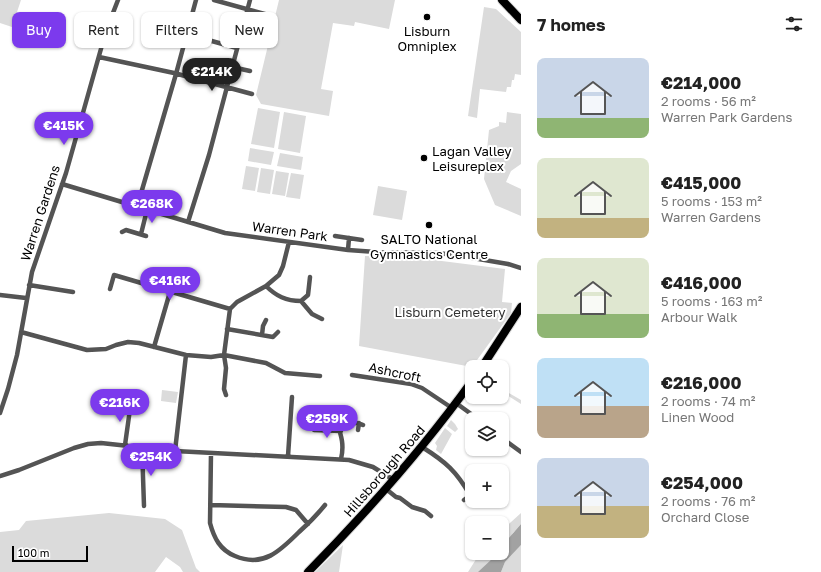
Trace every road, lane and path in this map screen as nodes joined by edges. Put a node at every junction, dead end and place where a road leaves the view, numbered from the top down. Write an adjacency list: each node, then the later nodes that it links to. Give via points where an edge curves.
1 (118, 0): 13 (street, Warren Gardens)
2 (196, 0): 7 (street)
3 (214, 0): 6 (street)
4 (250, 0): 6 (street)
5 (502, 0): 10 (highway)
6 (247, 9): 8 (street); 9 (street)
7 (193, 12)
8 (246, 12)
9 (258, 12)
10 (521, 20)
11 (183, 48): 16 (street)
12 (237, 48): 14 (street)
13 (99, 57): 16 (street); 19 (street, Warren Gardens)
14 (232, 67): 15 (street); 17 (street)
15 (250, 71)
16 (176, 74): 17 (street); 20 (street)
17 (227, 87): 18 (street); 22 (street)
18 (252, 94)
19 (62, 184): 20 (street, Warren Park); 33 (street, Warren Gardens)
20 (137, 207): 21 (street, Warren Park)
21 (148, 210): 22 (street, Warren Park); 24 (street)
22 (188, 222): 29 (street, Warren Park, via 225,233)
23 (122, 232): 24 (street, via 126,230)
24 (141, 234): 25 (street)
25 (146, 236)
26 (335, 236): 27 (street)
27 (349, 238): 28 (street); 30 (street)
28 (362, 240)
29 (289, 242): 30 (street, Warren Park); 34 (street, via 279,275)
30 (348, 250): 31 (street, Warren Park, via 446,254)
31 (521, 268)
32 (310, 276): 40 (street, via 308,295)
33 (29, 285): 36 (street); 39 (street, Warren Gardens)
34 (266, 286): 40 (street, via 286,300); 42 (street, via 237,302)
35 (110, 289): 37 (street, via 114,275)
36 (73, 292)
37 (170, 292): 42 (street); 49 (street)
38 (0, 295): 39 (street)
39 (26, 298): 46 (street, Warren Gardens)
40 (301, 301): 43 (street, via 312,314)
41 (521, 307): 52 (highway)
42 (230, 309): 45 (street)
43 (322, 319)
44 (266, 320): 48 (street)
45 (227, 329): 48 (street); 51 (street)
46 (21, 332): 49 (street, via 88,350 106,349 128,342); 61 (street, Warren Gardens, via 12,376)
47 (278, 332): 48 (street, via 273,337)
48 (262, 335)
49 (154, 347): 50 (street)
50 (186, 355): 51 (street); 71 (street)
51 (224, 355): 54 (street, via 266,363 285,373); 56 (street)
52 (487, 360)
53 (352, 375): 59 (street, Ashcroft, via 411,384)
54 (320, 376)
55 (465, 391): 59 (highway, Hillsborough Road)
56 (226, 394)
57 (292, 397): 74 (street)
58 (131, 402): 68 (street)
59 (454, 406): 60 (street, Ashcroft); 69 (highway, Hillsborough Road)
60 (465, 412)
61 (0, 413)
62 (335, 417): 63 (street)
63 (338, 426): 65 (street, via 345,423 361,424); 66 (street)
64 (314, 430): 66 (street)
65 (358, 430)
66 (341, 431): 75 (street)
67 (509, 443): 72 (street)
68 (125, 445): 70 (street); 76 (street, via 101,443 81,446)
69 (422, 447): 77 (highway, Hillsborough Road); 78 (street, via 450,466)
70 (142, 448): 71 (street); 82 (street)
71 (175, 451): 73 (street)
72 (521, 452)
73 (211, 453): 74 (street); 80 (street)
74 (288, 456): 75 (street)
75 (341, 459): 77 (street, via 364,464 384,472)
76 (0, 476)
77 (394, 480): 79 (highway, Hillsborough Road)
78 (465, 484)
79 (386, 489): 83 (street, via 412,507); 85 (highway, Hillsborough Road)
80 (211, 505): 84 (street, via 286,507 296,510); 84 (street, via 210,523 216,541 227,553 252,560 272,555 280,550)
81 (324, 505): 84 (street)
82 (144, 506)
83 (431, 516)
84 (308, 524)
85 (308, 572)

